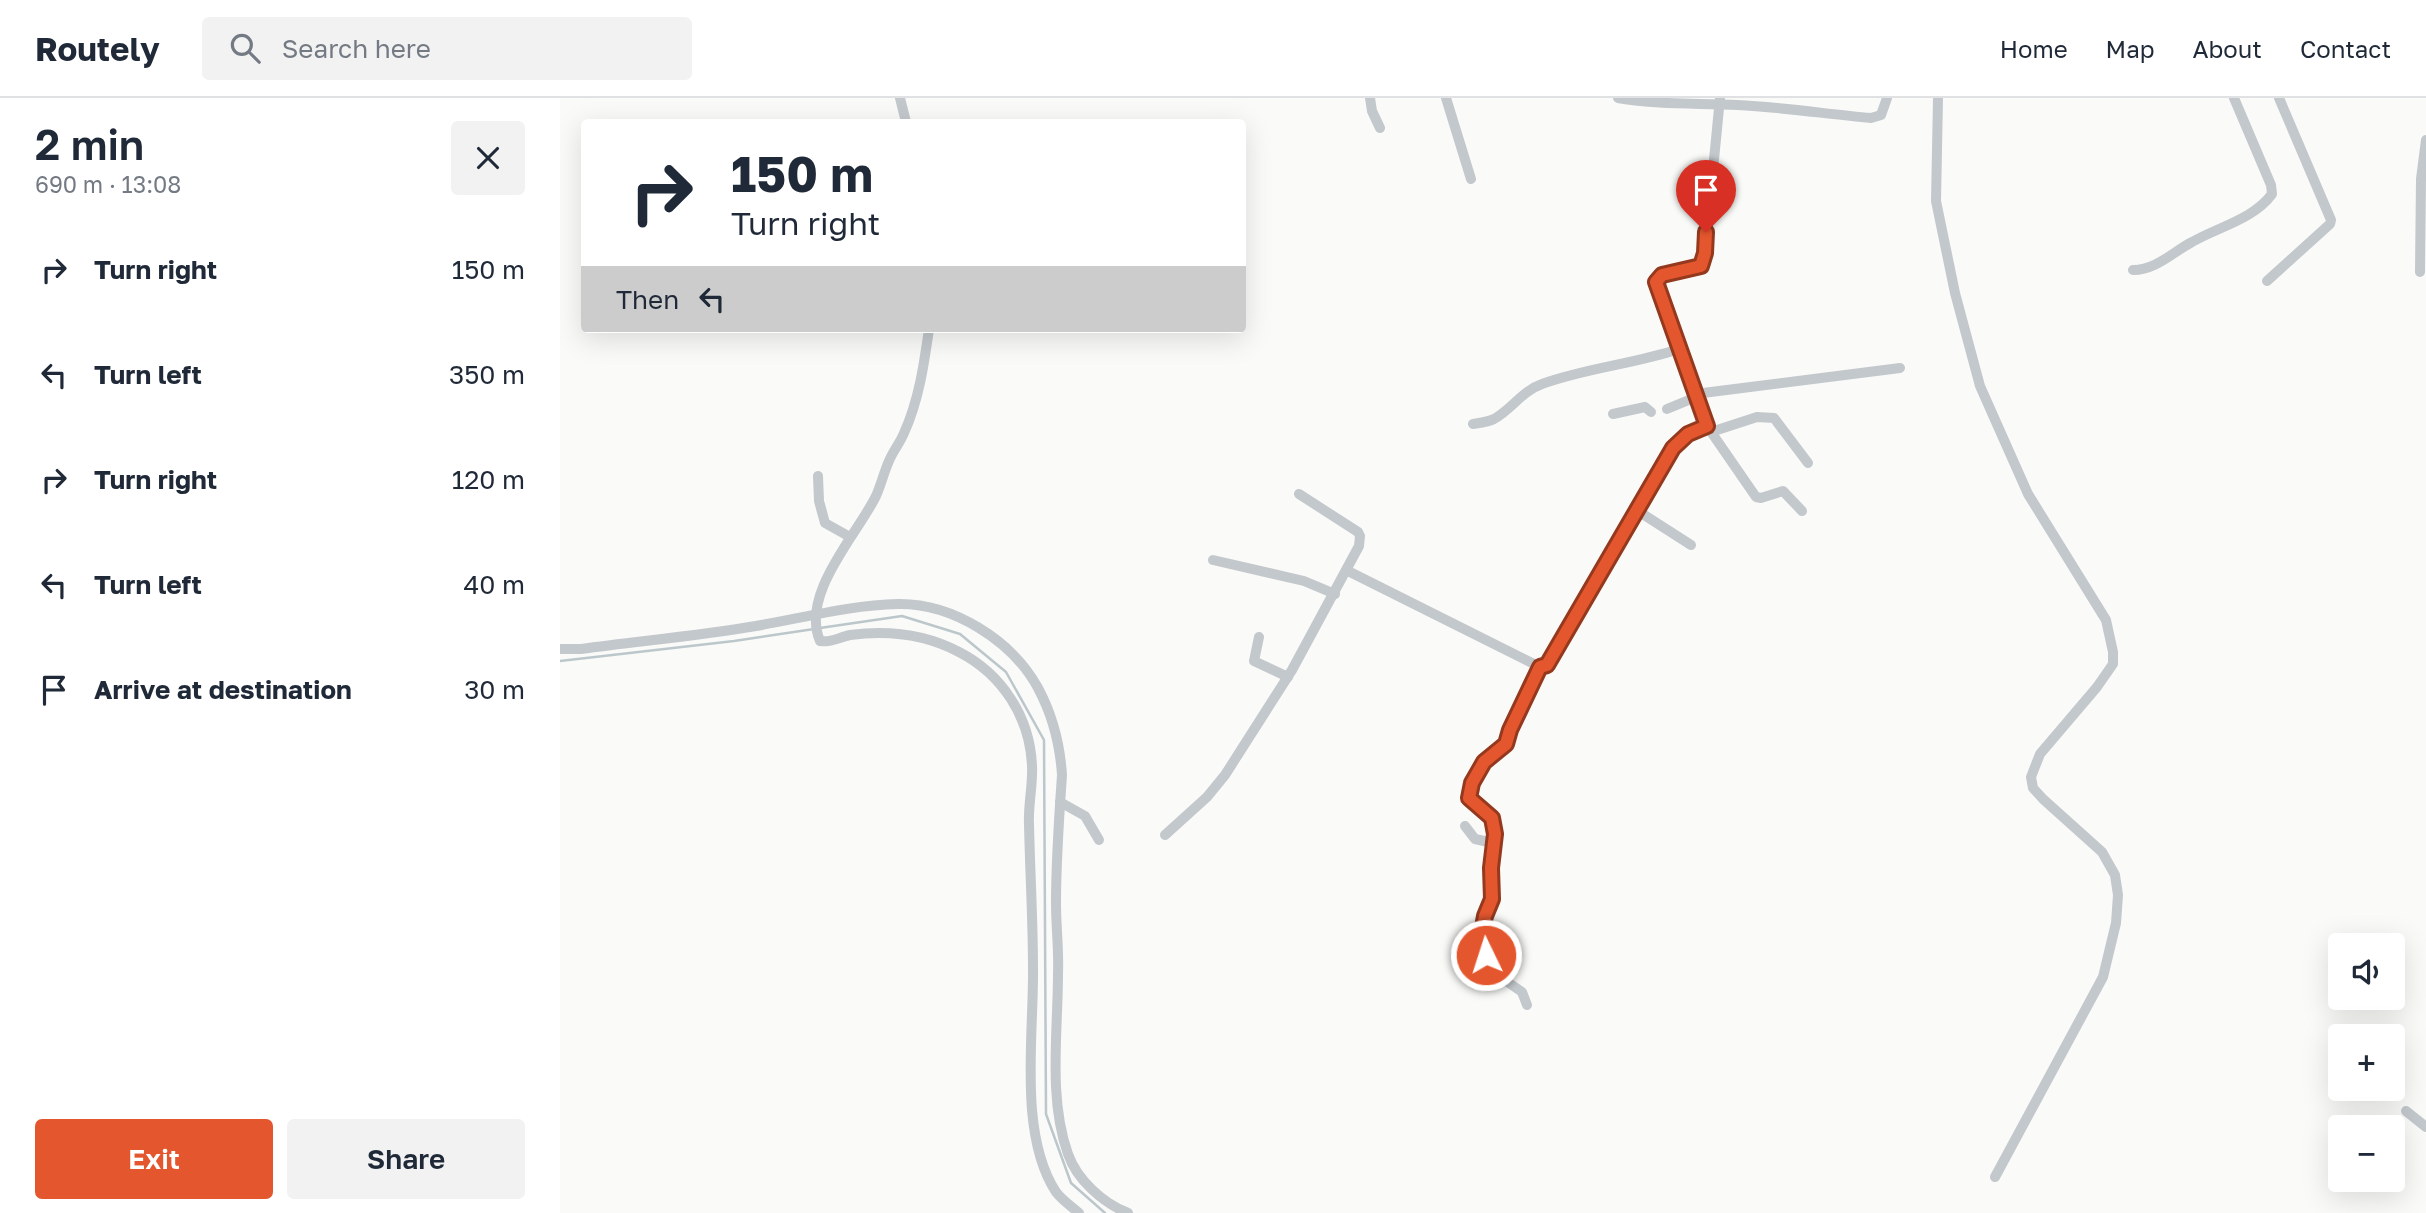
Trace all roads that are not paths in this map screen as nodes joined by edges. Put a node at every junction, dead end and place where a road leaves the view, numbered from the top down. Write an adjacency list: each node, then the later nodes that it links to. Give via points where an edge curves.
1 (900, 98): 10 (street)
2 (1370, 98): 11 (street)
3 (1446, 98): 13 (street)
4 (1618, 98): 9 (street, via 1675,104)
5 (1886, 98): 9 (street, via 1881,115 1871,118)
6 (1938, 98): 49 (street, via 1936,201 1980,386 2028,494 2106,620 2113,652 2113,664 2040,754 2031,777 2033,788 2043,799 2102,852 2115,876 2116,923 2103,977)
7 (2234, 98): 14 (street, via 2272,194 2265,204 2238,220 2190,242 2157,264)
8 (2280, 98): 16 (street, via 2331,220)
9 (1720, 102): 18 (street, via 1703,262 1696,268 1662,275 1656,282)
10 (905, 119)
11 (1380, 128)
12 (2426, 140): 15 (street)
13 (1471, 179)
14 (2133, 270)
15 (2420, 272)
16 (2267, 281)
17 (928, 333): 31 (street, via 918,393 904,434 875,497)
18 (1679, 349): 20 (street); 24 (street, via 1540,385 1493,420)
19 (1900, 368): 20 (street)
20 (1695, 396): 21 (street); 25 (street)
21 (1667, 409)
22 (1651, 412): 23 (street, via 1645,407)
23 (1613, 414)
24 (1473, 424)
25 (1709, 429): 26 (street, via 1757,417 1774,418); 29 (street, via 1688,434 1673,448); 30 (street, via 1756,497 1783,491)
26 (1808, 463)
27 (818, 476): 31 (street, via 825,523)
28 (1299, 494): 34 (street, via 1358,532 1359,546)
29 (1637, 511): 32 (street); 39 (street, via 1547,665)
30 (1802, 511)
31 (850, 537): 36 (street, via 822,590)
32 (1691, 545)
33 (1213, 559): 35 (street)
34 (1348, 571): 35 (street); 39 (street)
35 (1335, 594): 40 (street)
36 (816, 617): 38 (street); 41 (street, via 897,604 924,606 983,631 1023,667 1048,709 1060,753); 50 (street, via 817,636 825,642 901,633 927,639 990,672 1014,701 1027,734 1032,765 1033,1120 1051,1183)
37 (1259, 636): 40 (street, via 1254,661)
38 (560, 649)
39 (1540, 667): 45 (street, via 1506,744 1484,762 1472,783 1469,798 1492,818)
40 (1288, 677): 43 (street, via 1225,775)
41 (1060, 802): 44 (street, via 1085,816); 51 (street, via 1056,1086 1062,1134 1082,1178)
42 (1465, 826): 45 (street, via 1475,839)
43 (1165, 835)
44 (1099, 840)
45 (1493, 843): 46 (street, via 1492,899 1481,938 1496,974 1522,992)
46 (1527, 1005)
47 (2406, 1111): 48 (street)
48 (2426, 1127)
49 (1994, 1177)
50 (1079, 1213)
51 (1128, 1213)

